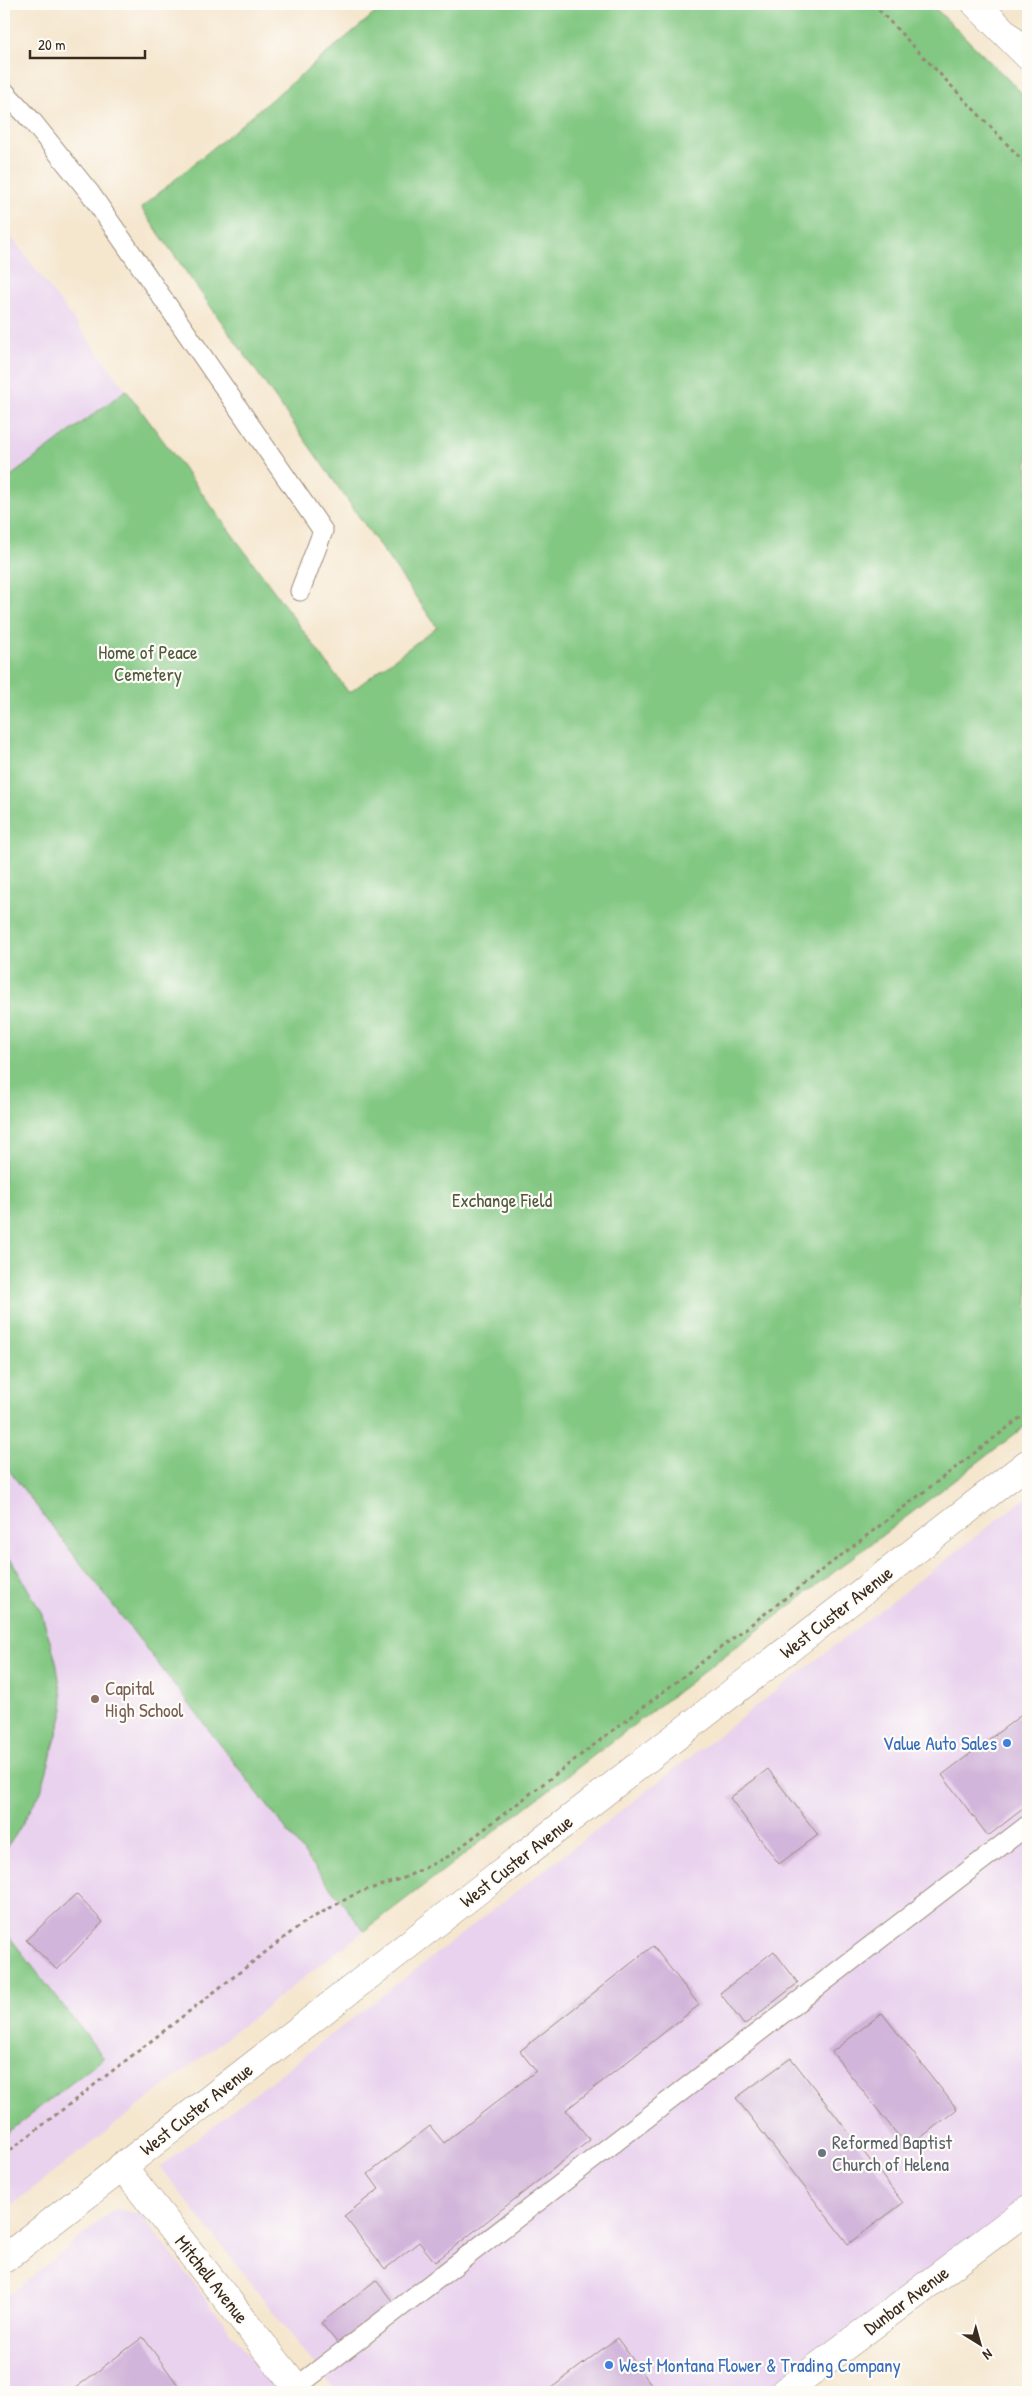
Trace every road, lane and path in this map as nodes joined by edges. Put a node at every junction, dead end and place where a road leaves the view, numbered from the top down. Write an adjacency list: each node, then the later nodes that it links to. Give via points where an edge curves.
1 (873, 4): 5 (path)
2 (976, 4): 3 (main road)
3 (1028, 56)
4 (4, 91): 6 (lane, via 90,193 323,531)
5 (1028, 166)
6 (300, 591)
7 (1028, 1412): 10 (path, via 450,1856 404,1878 357,1893 303,1923)
8 (1028, 1463): 11 (main road, West Custer Avenue)
9 (1028, 1825): 14 (lane)
10 (4, 2156)
11 (122, 2166): 13 (main road, West Custer Avenue); 14 (main road, Mitchell Avenue)
12 (1028, 2208): 15 (main road, Dunbar Avenue)
13 (4, 2259)
14 (296, 2391)
15 (784, 2392)

